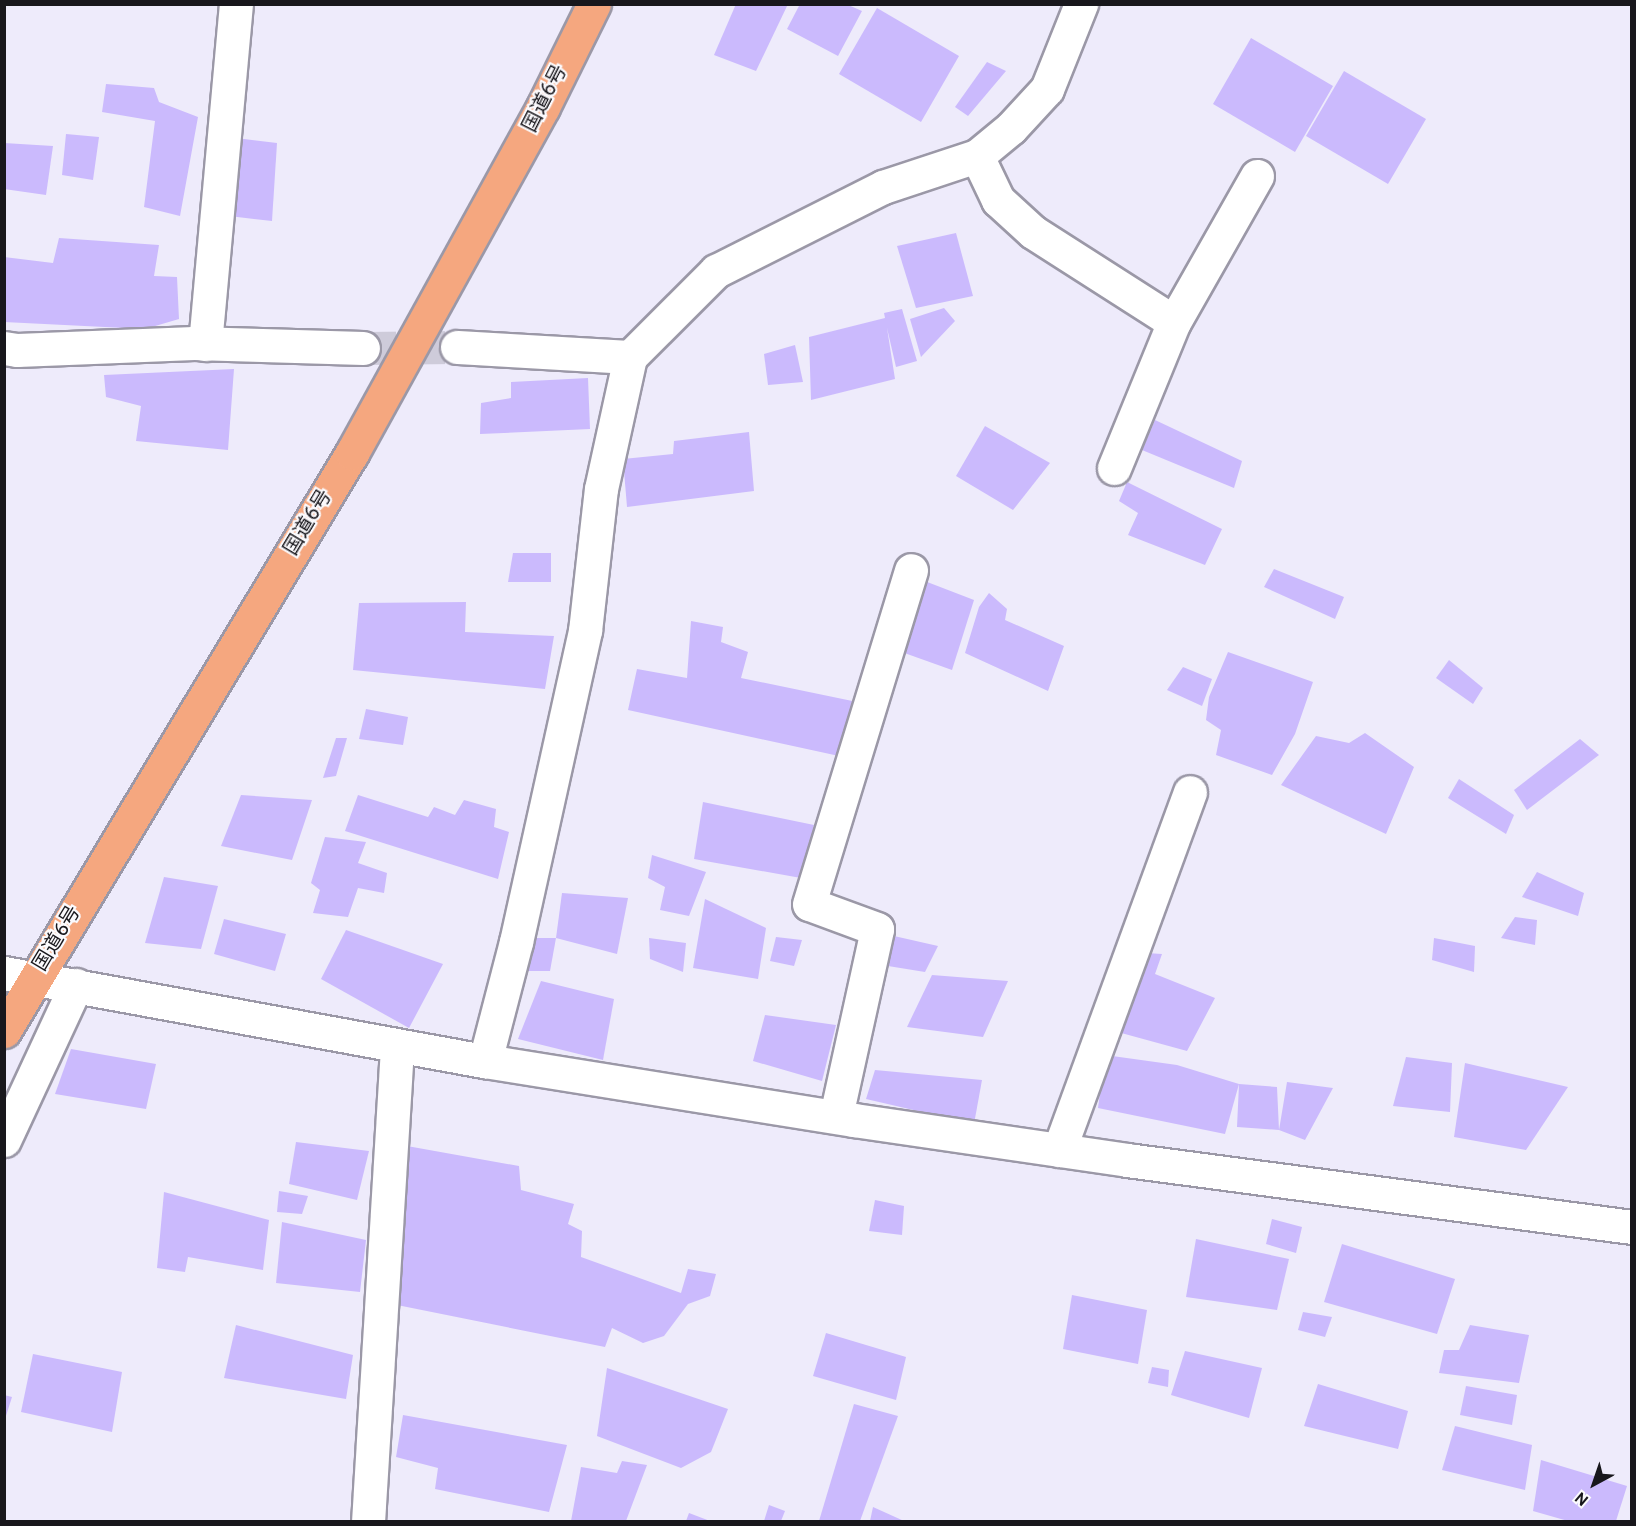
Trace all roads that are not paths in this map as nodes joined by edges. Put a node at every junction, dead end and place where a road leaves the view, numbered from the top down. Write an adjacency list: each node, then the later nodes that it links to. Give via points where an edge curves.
1 (236, 4): 7 (street)
2 (594, 4): 15 (highway, 国道6号, via 543,107 352,453)
3 (1081, 4): 4 (street, via 1047,89)
4 (978, 156): 6 (street, via 998,200 1033,232); 11 (street, via 883,187 716,271)
5 (1257, 176): 6 (street)
6 (1174, 322): 12 (street)
7 (205, 344): 9 (street); 10 (street)
8 (457, 347): 11 (street)
9 (4, 348)
10 (363, 348)
11 (630, 357): 19 (street, via 601,489 585,631 516,942)
12 (1114, 468)
13 (911, 570): 20 (street, via 809,904 877,929)
14 (1190, 792): 22 (street)
15 (19, 976): 16 (street); 17 (highway, 国道6号)
16 (76, 985): 18 (street); 21 (street)
17 (4, 1031)
18 (397, 1046): 19 (street); 24 (street)
19 (484, 1061): 20 (street)
20 (836, 1116): 22 (street)
21 (4, 1140)
22 (1059, 1150): 23 (street)
23 (1632, 1227)
24 (368, 1521)

